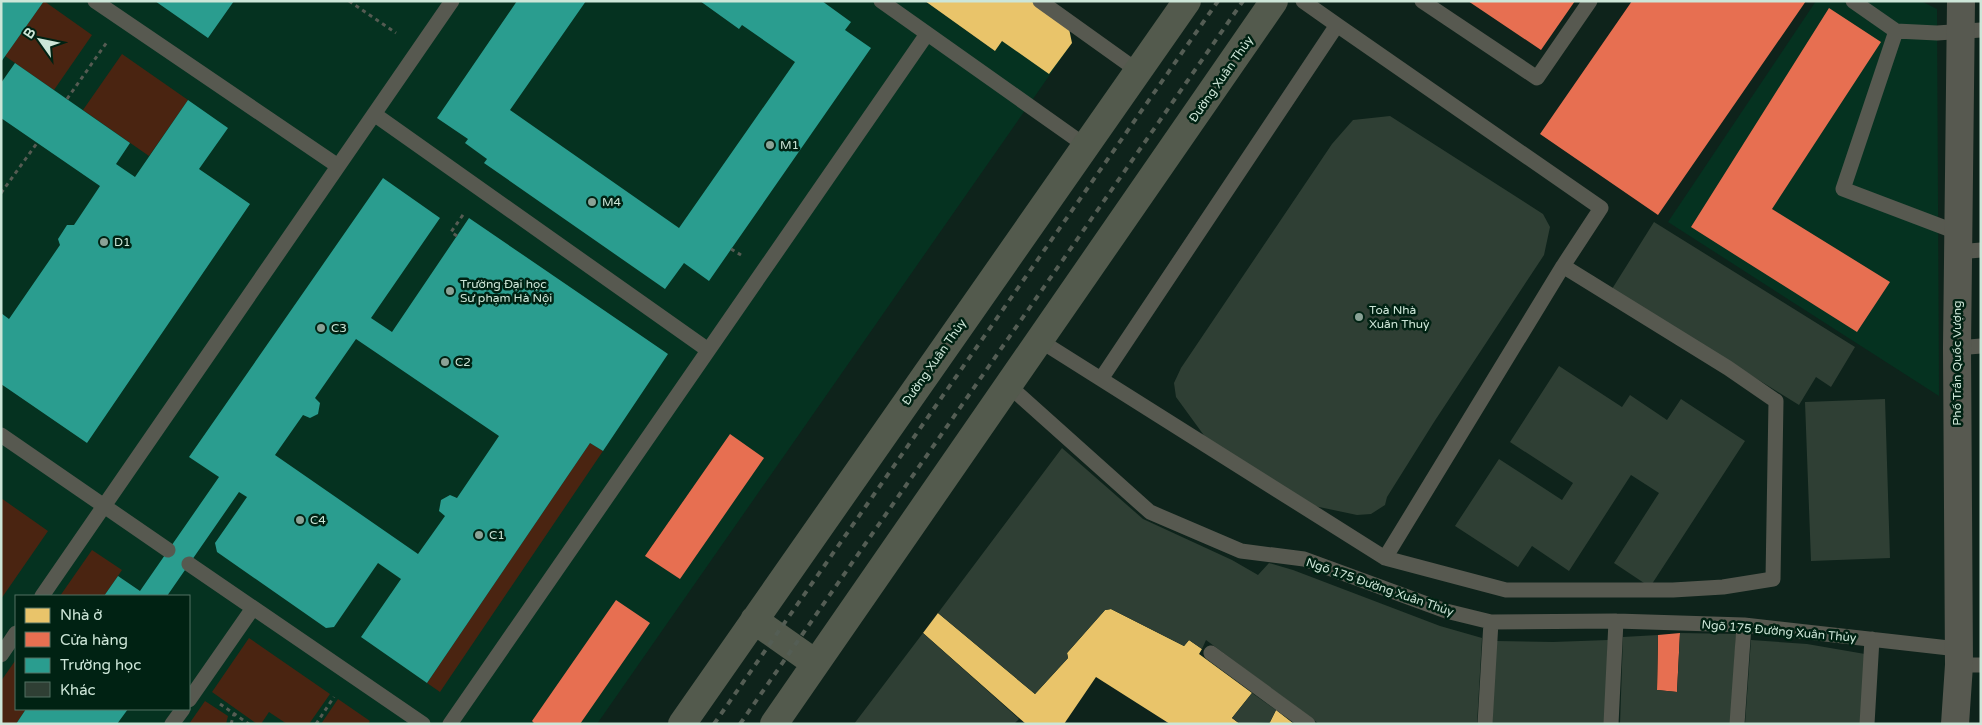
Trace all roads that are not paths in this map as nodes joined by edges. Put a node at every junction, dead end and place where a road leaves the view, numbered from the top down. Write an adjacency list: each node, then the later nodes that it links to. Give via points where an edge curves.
1 (95, 1): 19 (lane)
2 (452, 1): 17 (lane)
3 (881, 1): 15 (lane)
4 (1040, 1): 16 (lane)
5 (1187, 1): 16 (main road, Đường Xuân Thủy)
6 (1274, 1): 22 (main road, Đường Xuân Thủy)
7 (1303, 1): 12 (lane)
8 (1422, 1): 9 (lane, via 1537,78)
9 (1590, 1)
10 (1853, 1): 13 (lane)
11 (1961, 1): 14 (street, Phố Trần Quốc Vượng)
12 (1337, 24): 21 (lane, via 1601,208); 25 (lane)
13 (1896, 31): 14 (lane); 20 (lane, via 1843,189)
14 (1971, 31): 20 (street, Phố Trần Quốc Vượng)
15 (927, 34): 18 (lane); 24 (lane)
16 (1138, 71): 18 (main road, Đường Xuân Thủy)
17 (374, 114): 19 (lane); 24 (lane)
18 (1086, 146): 34 (main road, Đường Xuân Thủy)
19 (338, 166): 28 (lane)
20 (1966, 245): 23 (street, Phố Trần Quốc Vượng)
21 (1563, 266): 30 (lane); 30 (lane, via 1776,401 1773,579 1674,590 1506,590)
22 (1039, 340): 25 (lane); 26 (main road, Đường Xuân Thủy)
23 (1969, 347): 42 (street, Phố Trần Quốc Vượng)
24 (708, 350): 48 (lane)
25 (1101, 379): 30 (lane)
26 (1008, 385): 36 (lane, Ngõ 175 Đường Xuân Thủy, via 1150,512 1241,552 1304,559 1446,611); 43 (main road, Đường Xuân Thủy)
27 (1, 435): 28 (lane)
28 (104, 505): 29 (lane); 32 (lane)
29 (168, 550)
30 (1385, 558)
31 (189, 564): 33 (lane)
32 (43, 595)
33 (254, 608): 44 (lane); 47 (lane)
34 (754, 620): 43 (main road); 49 (main road, Đường Xuân Thủy)
35 (1616, 621): 36 (lane, Ngõ 175 Đường Xuân Thủy); 37 (lane, Ngõ 175 Đường Xuân Thủy); 53 (lane)
36 (1491, 622): 52 (lane)
37 (1744, 625): 39 (lane, Ngõ 175 Đường Xuân Thủy); 54 (lane)
38 (15, 634): 41 (lane)
39 (1872, 638): 42 (lane, Ngõ 175 Đường Xuân Thủy); 55 (lane)
40 (1211, 653): 51 (lane)
41 (1, 655)
42 (1966, 660): 56 (street, Phố Trần Quốc Vượng)
43 (816, 663): 50 (main road, Đường Xuân Thủy)
44 (193, 694)
45 (182, 710): 46 (lane)
46 (172, 724)
47 (423, 724)
48 (450, 724)
49 (682, 724)
50 (774, 724)
51 (1308, 724)
52 (1486, 724)
53 (1611, 724)
54 (1738, 724)
55 (1867, 724)
56 (1955, 724)

